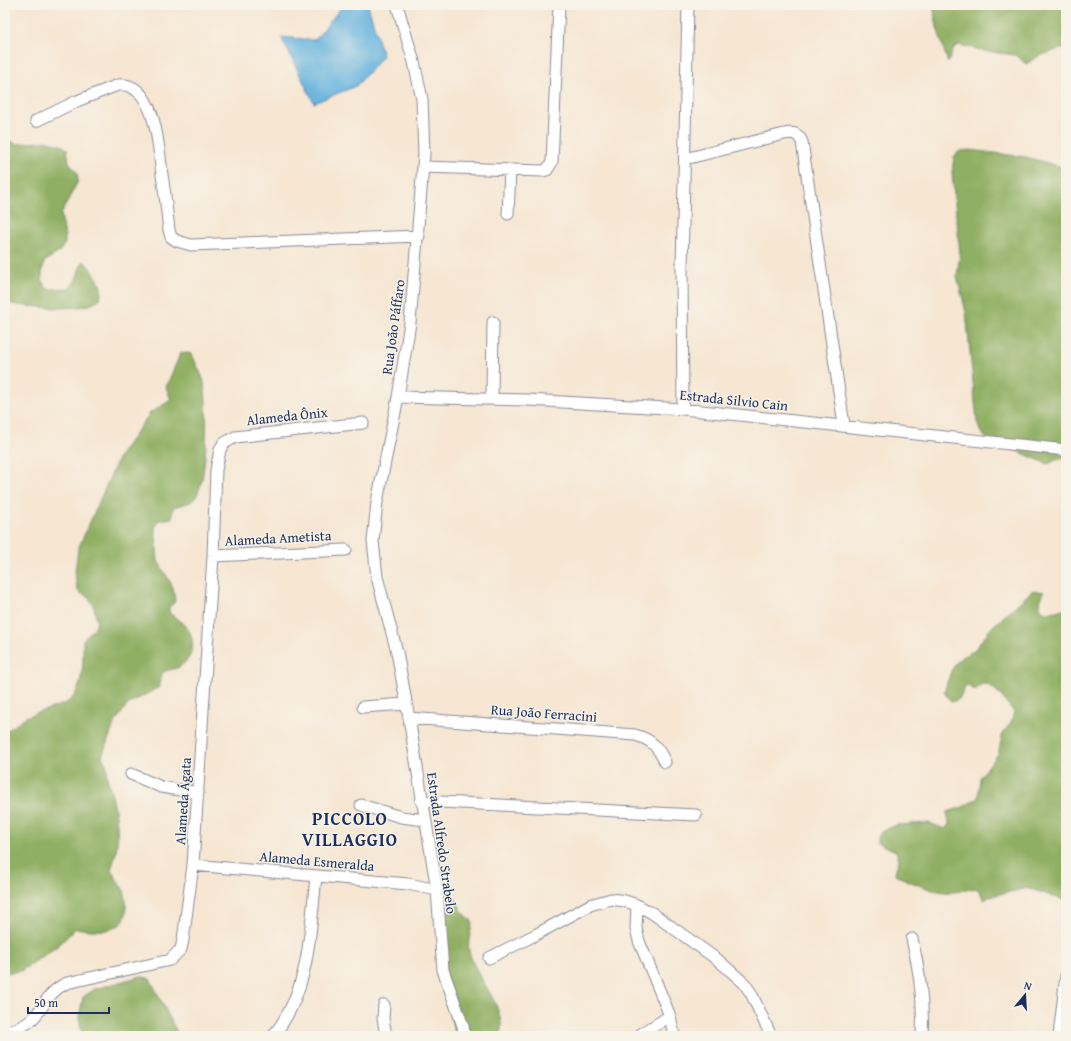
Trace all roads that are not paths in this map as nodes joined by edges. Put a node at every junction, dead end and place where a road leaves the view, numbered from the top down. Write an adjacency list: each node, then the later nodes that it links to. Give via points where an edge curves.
1 (397, 5): 6 (street, Rua João Páffaro, via 422,99)
2 (559, 5): 7 (street, via 552,162 548,170 544,171)
3 (688, 5): 5 (street)
4 (36, 121): 9 (street, via 77,101 118,86 125,85 138,91 147,104 155,126 169,230 172,237 182,243 191,245)
5 (685, 159): 13 (street); 15 (street, via 784,134 792,133 800,137)
6 (423, 168): 7 (street); 9 (street, Rua João Páffaro)
7 (510, 170): 8 (street)
8 (508, 214)
9 (418, 236): 11 (street, Rua João Páffaro, via 410,324)
10 (493, 322): 12 (street)
11 (398, 397): 12 (street, Estrada Silvio Cain); 20 (street, Rua João Páffaro, via 377,502 373,541 377,577)
12 (492, 398): 13 (street, Estrada Silvio Cain)
13 (683, 409): 15 (street, Estrada Silvio Cain)
14 (363, 423): 16 (street, Alameda Ônix, via 235,437 223,444)
15 (844, 425): 17 (street, Estrada Silvio Cain)
16 (220, 450): 19 (street, Alameda Ágata, via 216,470)
17 (1066, 450)
18 (346, 550): 19 (street, Alameda Ametista)
19 (213, 556): 26 (street, Alameda Ágata)
20 (397, 652): 21 (street, Estrada Alfredo Strabelo)
21 (406, 704): 22 (street); 23 (street, Estrada Alfredo Strabelo)
22 (363, 707)
23 (409, 718): 24 (street, Rua João Ferracini, via 635,735 646,738 655,745); 27 (street, Estrada Alfredo Strabelo)
24 (665, 762)
25 (131, 774): 26 (street, via 161,787)
26 (198, 793): 31 (street, Alameda Ágata)
27 (421, 801): 29 (street); 30 (street, Estrada Alfredo Strabelo)
28 (360, 805): 30 (street, via 401,818)
29 (696, 815)
30 (425, 820): 33 (street, Estrada Alfredo Strabelo)
31 (193, 865): 32 (street, Alameda Esmeralda); 40 (street, Alameda Ágata, via 184,940 176,956 170,960 58,986 29,1023 16,1030)
32 (316, 876): 33 (street, Alameda Esmeralda, via 408,884); 41 (street, via 307,957 301,986)
33 (437, 890): 43 (street, Estrada Alfredo Strabelo, via 443,970 463,1026)
34 (637, 905): 36 (street, via 611,899 602,900); 39 (street, via 636,928 639,941); 46 (street, via 718,960 744,983 751,992)
35 (912, 939): 47 (street, via 920,970)
36 (489, 958)
37 (1066, 976): 48 (street)
38 (384, 1005): 42 (street)
39 (670, 1016): 44 (street); 45 (street)
40 (5, 1031)
41 (273, 1036)
42 (386, 1036)
43 (464, 1036)
44 (638, 1036)
45 (674, 1036)
46 (771, 1036)
47 (922, 1036)
48 (1059, 1036)

